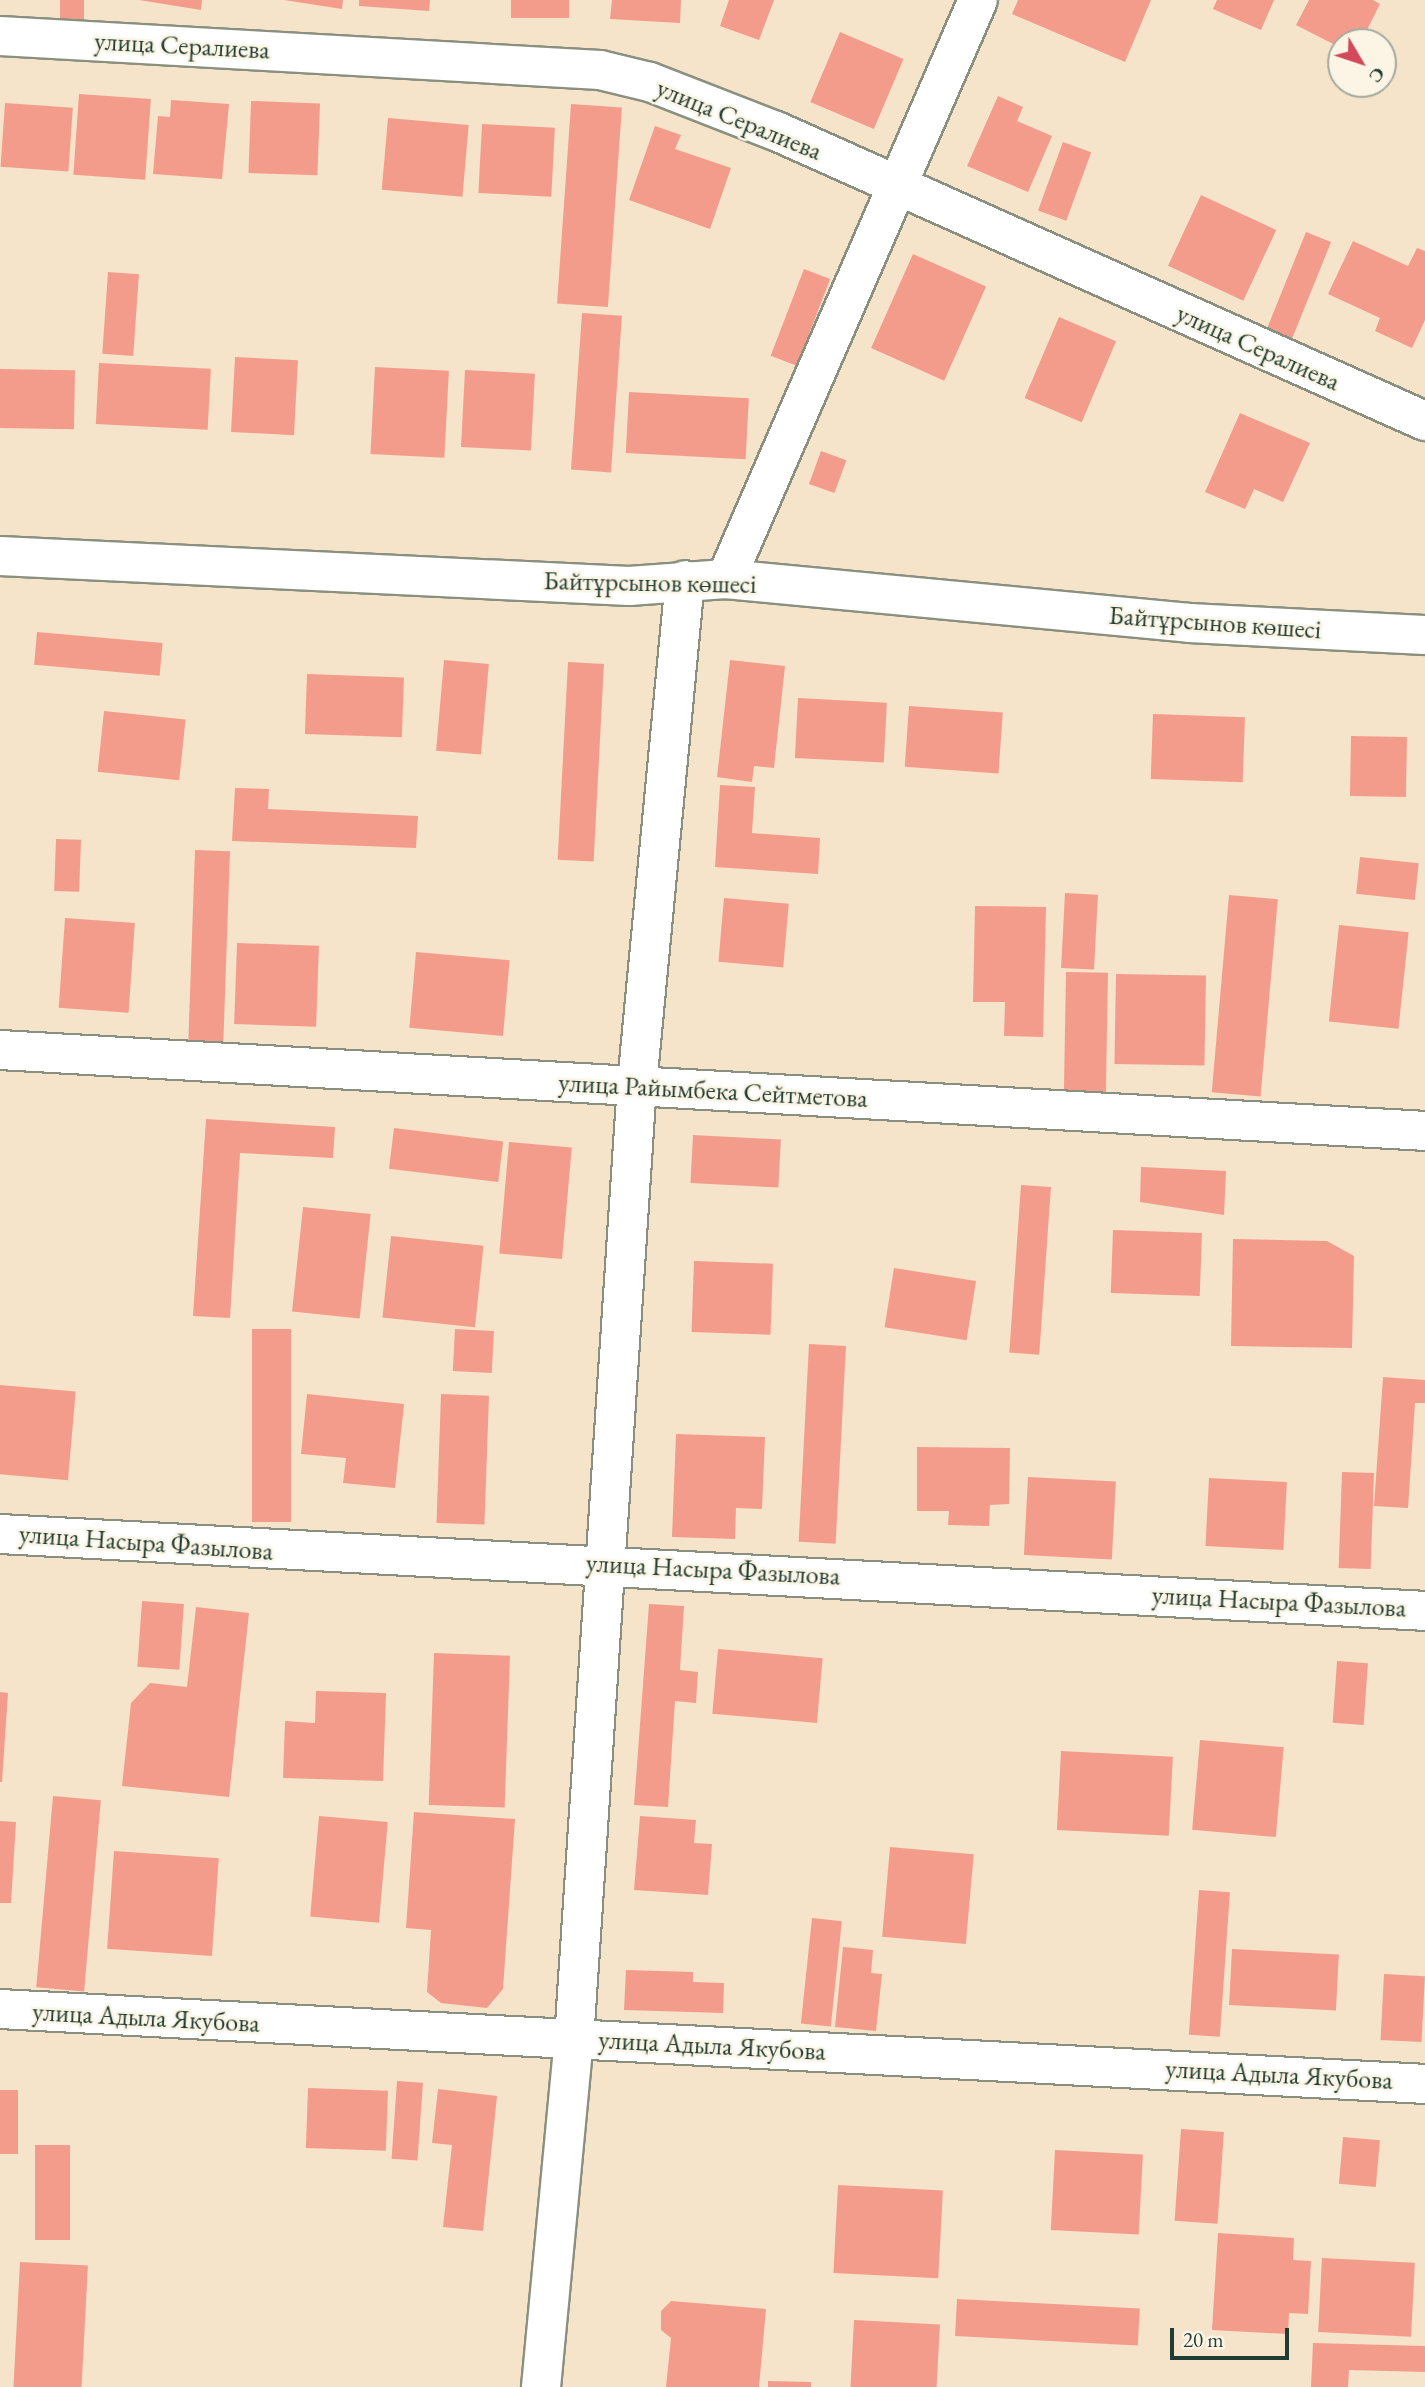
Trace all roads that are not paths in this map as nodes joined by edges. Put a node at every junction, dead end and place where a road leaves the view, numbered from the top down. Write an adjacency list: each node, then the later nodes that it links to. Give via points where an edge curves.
1 (978, 0): 3 (street)
2 (0, 36): 3 (street, улица Сералиева, via 600,70 776,131)
3 (896, 189): 4 (street, улица Сералиева); 6 (street)
4 (1425, 421)
5 (0, 556): 7 (street, Байтұрсынов көшесі, via 629,586)
6 (726, 579): 7 (street, Байтұрсынов көшесі); 8 (street, Байтұрсынов көшесі, via 1189,623)
7 (685, 580): 10 (street)
8 (1425, 635)
9 (0, 1050): 10 (street, улица Райымбека Сейтметова)
10 (637, 1084): 11 (street, улица Райымбека Сейтметова, via 1142,1119); 13 (street)
11 (1425, 1131)
12 (0, 1534): 13 (street, улица Насыра Фазылова)
13 (607, 1566): 14 (street, улица Насыра Фазылова); 16 (street)
14 (1425, 1611)
15 (0, 2009): 16 (street, улица Адыла Якубова)
16 (574, 2040): 17 (street, улица Адыла Якубова, via 607,2037); 18 (street)
17 (1425, 2084)
18 (541, 2387)

